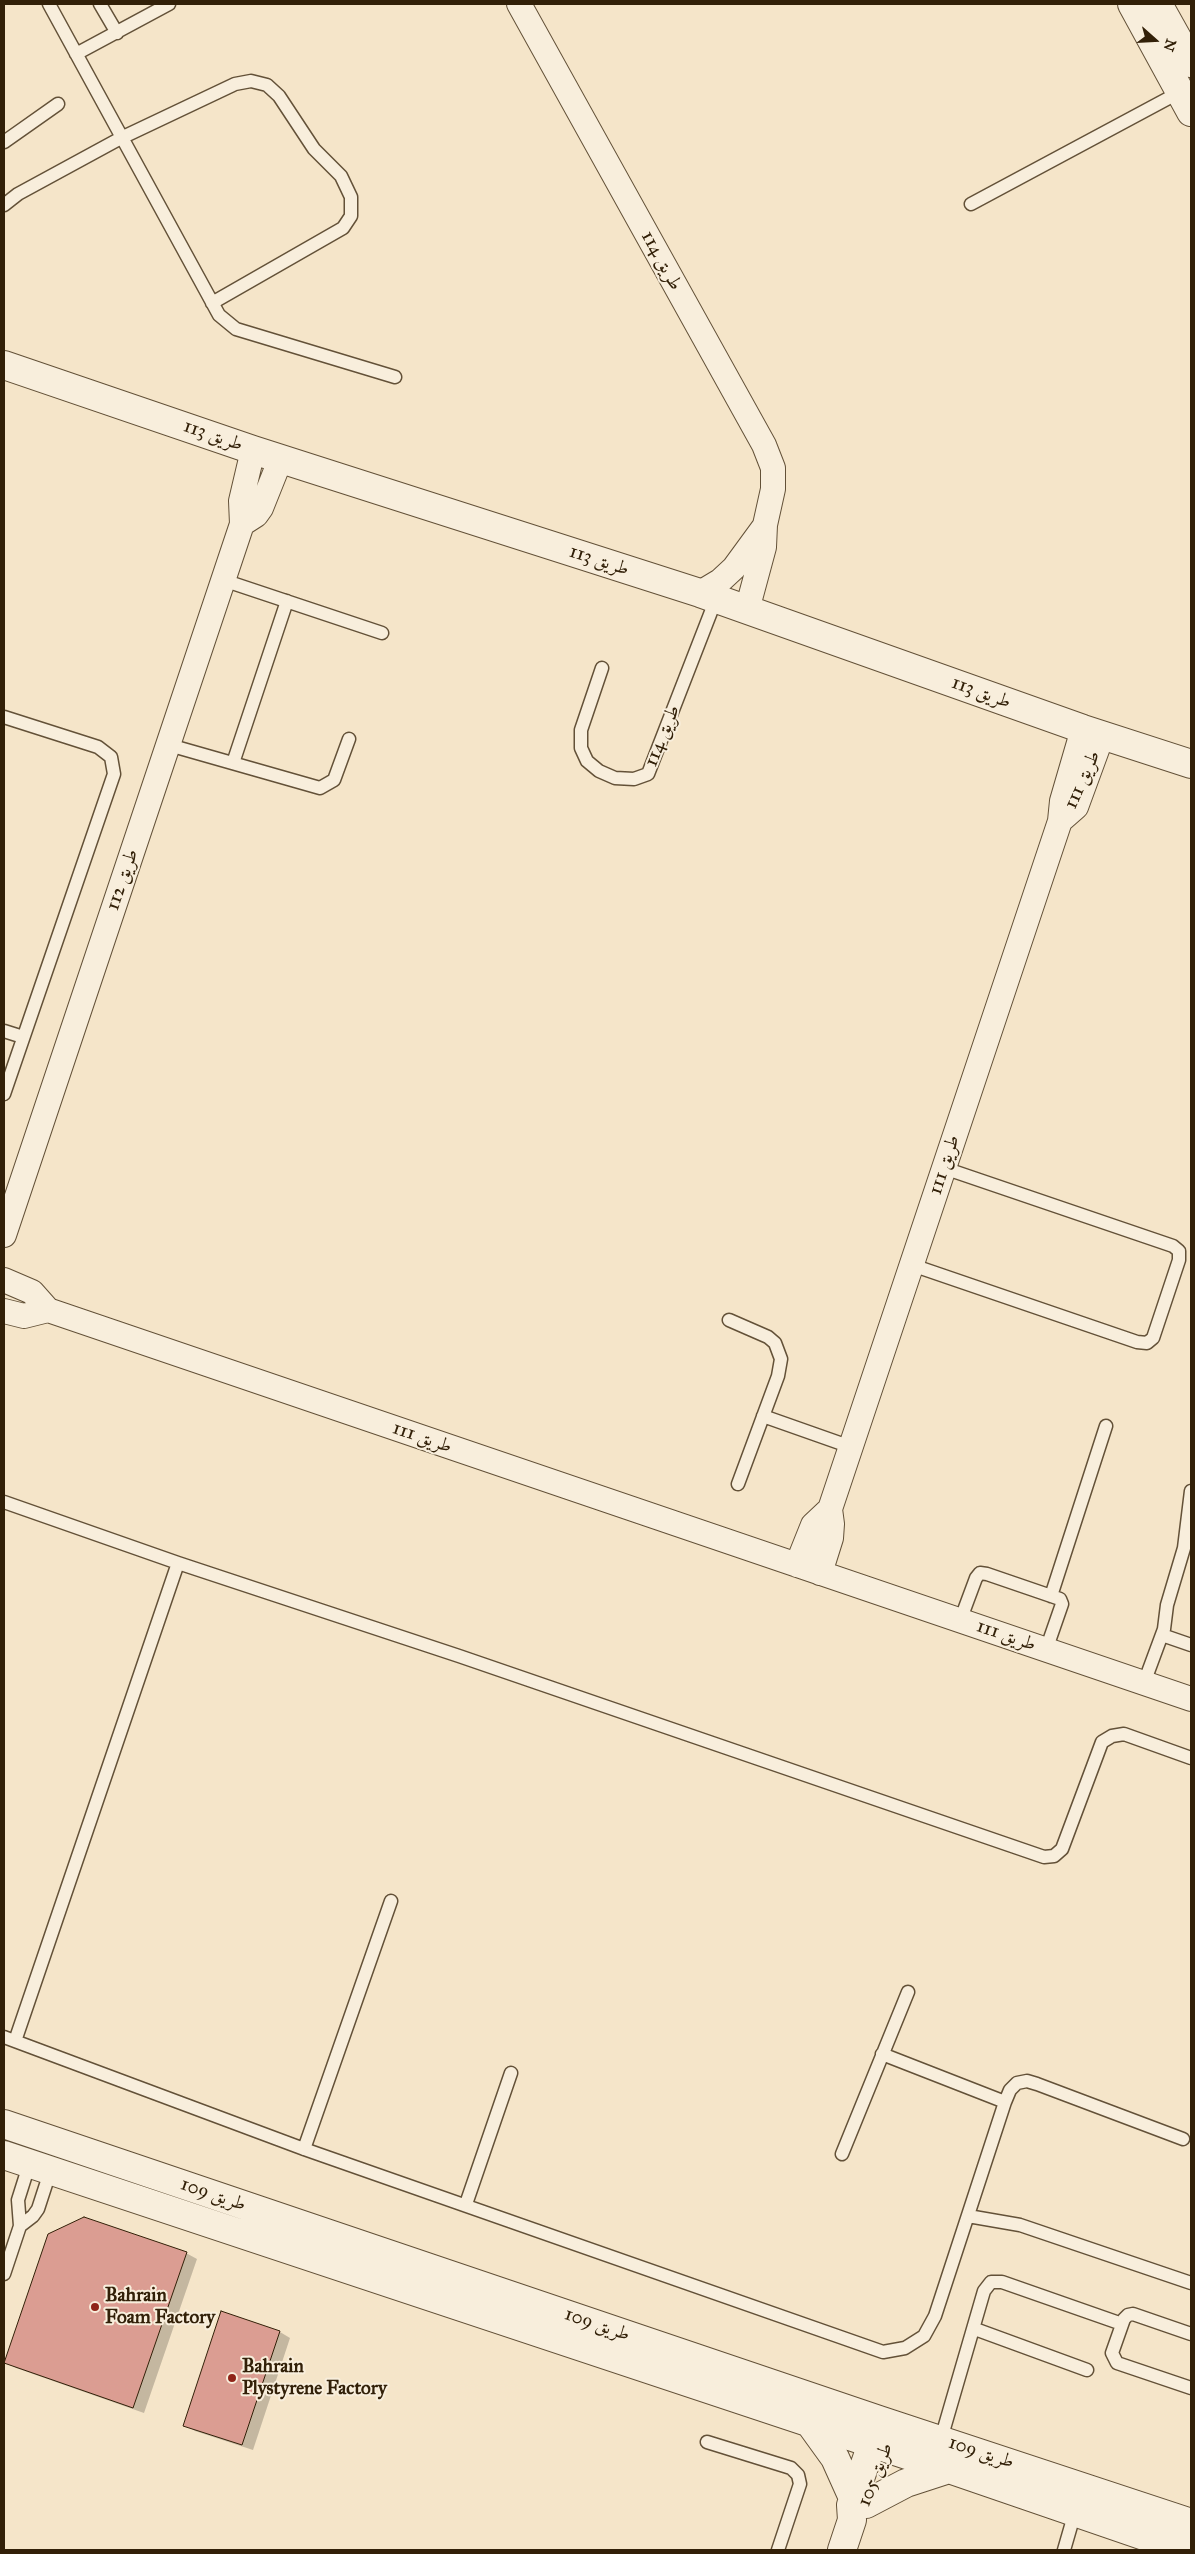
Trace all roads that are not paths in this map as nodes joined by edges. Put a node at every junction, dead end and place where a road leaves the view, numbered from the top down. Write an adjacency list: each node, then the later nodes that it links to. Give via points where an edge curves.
1 (49, 4): 8 (lane)
2 (100, 4): 7 (lane)
3 (169, 4): 7 (lane)
4 (519, 4): 22 (street, طريق 114, via 764,446 772,468 773,489)
5 (1132, 4): 10 (street)
6 (1158, 4): 9 (street)
7 (116, 32): 8 (lane)
8 (76, 54): 12 (lane)
9 (1191, 63)
10 (1186, 102): 14 (lane)
11 (58, 104): 13 (lane)
12 (121, 138): 15 (lane, via 18,194); 16 (lane); 16 (lane, via 235,84 259,82 273,90 314,149 341,176 352,203 351,216 343,228)
13 (4, 142)
14 (971, 204)
15 (4, 205)
16 (212, 303): 18 (lane, via 236,329)
17 (4, 365): 19 (street, طريق 113)
18 (395, 377)
19 (253, 450): 20 (street, طريق 113); 21 (street, طريق 112, via 241,501)
20 (281, 458): 21 (street, via 261,508); 24 (street, طريق 113)
21 (242, 524): 23 (street, طريق 112)
22 (765, 525): 24 (street, طريق 114, via 734,568); 26 (street, طريق 114, via 764,547)
23 (223, 580): 25 (lane); 32 (street, طريق 112)
24 (708, 596): 26 (street, طريق 113); 28 (lane, طريق 114, via 648,774 634,779 615,778 587,761 581,748 581,730)
25 (287, 601): 27 (lane); 33 (lane)
26 (747, 610): 30 (street, طريق 113)
27 (382, 633)
28 (602, 668)
29 (4, 717): 36 (lane, via 98,747 111,757 114,774)
30 (1092, 732): 34 (street, طريق 113); 38 (street, طريق 111, via 1062,801 1060,821)
31 (349, 739): 33 (lane, via 336,776 325,787 315,787)
32 (169, 745): 33 (lane); 39 (street, طريق 112)
33 (233, 763)
34 (1191, 764)
35 (4, 1031): 36 (lane)
36 (23, 1037): 37 (lane)
37 (4, 1094)
38 (944, 1168): 40 (street, طريق 111); 40 (lane, via 1173,1246 1179,1251 1179,1260 1153,1338 1147,1343)
39 (4, 1236)
40 (912, 1265): 47 (street, طريق 111)
41 (4, 1280): 42 (street, طريق 111, via 32,1292)
42 (48, 1310): 43 (street, via 24,1316); 53 (street, طريق 111)
43 (4, 1311)
44 (728, 1320): 45 (lane, via 761,1333 775,1343 779,1351 781,1368)
45 (763, 1416): 47 (lane); 48 (lane)
46 (1106, 1426): 55 (lane)
47 (851, 1446): 51 (street, طريق 111)
48 (738, 1484)
49 (1191, 1491): 57 (lane, via 1184,1548 1167,1605)
50 (4, 1502): 52 (lane)
51 (830, 1509): 53 (street, طريق 111, via 812,1525); 54 (street, طريق 111, via 832,1531)
52 (178, 1563): 62 (lane, via 1044,1857 1054,1856 1062,1849 1102,1742 1124,1734); 65 (lane)
53 (796, 1565): 54 (street, طريق 111)
54 (820, 1573): 56 (street, طريق 111)
55 (1051, 1596): 56 (lane, via 980,1574); 59 (lane, via 1060,1599 1062,1604)
56 (960, 1620): 59 (street, طريق 111)
57 (1162, 1635): 58 (lane); 60 (lane)
58 (1191, 1645)
59 (1046, 1650): 60 (street, طريق 111)
60 (1144, 1683): 61 (street, طريق 111)
61 (1191, 1699)
62 (1191, 1758)
63 (391, 1901): 71 (lane)
64 (908, 1992): 66 (lane)
65 (9, 2039): 71 (lane)
66 (882, 2054): 68 (lane); 73 (lane)
67 (511, 2074): 74 (lane)
68 (1005, 2102): 70 (lane, via 1017,2083 1027,2081); 75 (lane)
69 (4, 2124): 72 (street, طريق 109)
70 (1183, 2139)
71 (304, 2149): 74 (lane)
72 (37, 2152): 76 (lane, via 18,2200); 76 (lane, via 38,2209); 84 (street, طريق 109); 85 (street, طريق 109)
73 (842, 2154)
74 (466, 2204): 75 (lane, via 883,2352 905,2348 924,2336 935,2316)
75 (968, 2216): 78 (lane, via 1020,2225)
76 (20, 2226): 77 (lane)
77 (4, 2274)
78 (1191, 2283)
79 (1122, 2324): 80 (lane, via 997,2280 987,2285); 81 (lane, via 1128,2315 1133,2314); 83 (lane, via 1112,2353 1118,2363)
80 (974, 2330): 82 (lane); 86 (lane)
81 (1191, 2334)
82 (1087, 2370)
83 (1191, 2388)
84 (810, 2422): 85 (street, طريق 109); 89 (street, via 835,2458)
85 (883, 2434): 86 (street, طريق 109); 88 (street, طريق 109); 89 (street, طريق 105)
86 (941, 2439): 91 (street, طريق 109)
87 (707, 2442): 92 (lane, via 791,2468 798,2475 800,2484)
88 (949, 2469): 89 (street, via 906,2483); 90 (street, طريق 109)
89 (857, 2508): 93 (street, طريق 105)
90 (1076, 2512): 94 (lane); 95 (street, طريق 109)
91 (1191, 2523)
92 (778, 2550)
93 (842, 2550)
94 (1064, 2550)
95 (1185, 2550)

